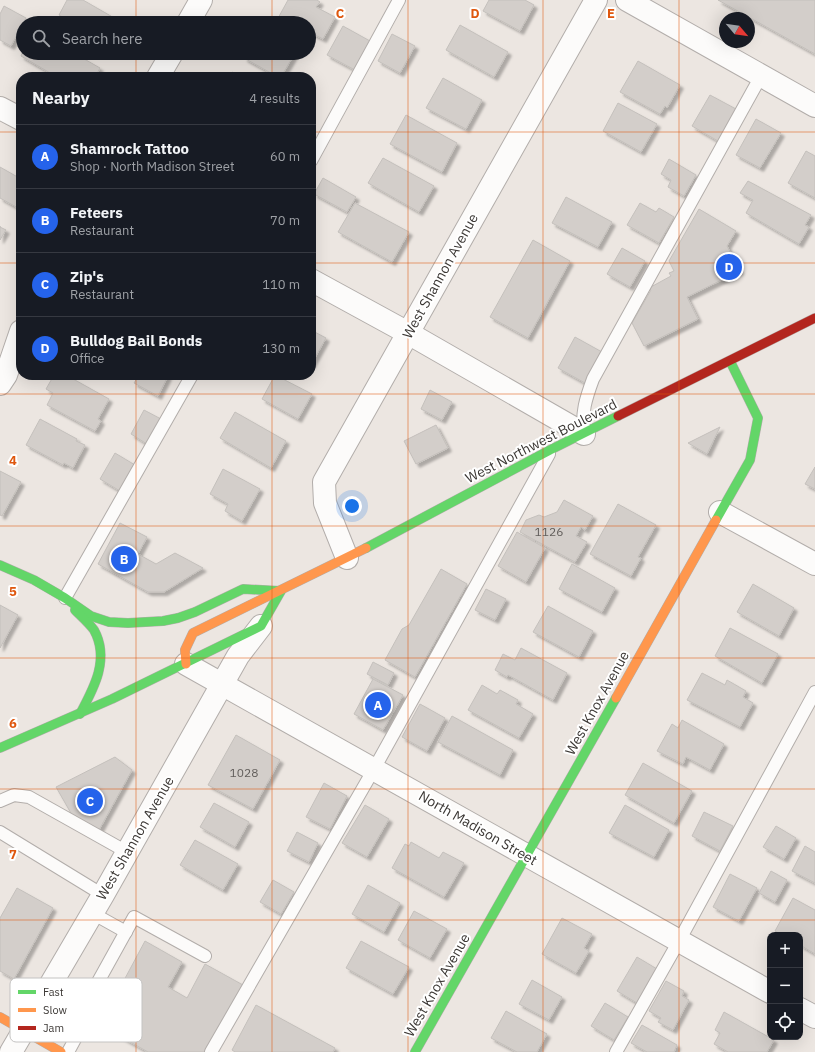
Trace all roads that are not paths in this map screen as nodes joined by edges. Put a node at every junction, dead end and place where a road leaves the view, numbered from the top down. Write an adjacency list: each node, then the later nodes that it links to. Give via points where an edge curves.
1 (201, 0): 5 (street)
2 (399, 0): 12 (lane)
3 (596, 0): 16 (street, West Shannon Avenue)
4 (627, 0): 8 (street)
5 (192, 16)
6 (168, 60): 7 (street)
7 (161, 72)
8 (761, 76): 9 (street); 22 (lane, via 593,379 582,420)
9 (815, 106)
10 (0, 108): 11 (street)
11 (16, 116)
12 (316, 152)
13 (316, 283): 16 (street)
14 (815, 318): 19 (main road, West Northwest Boulevard)
15 (16, 326): 17 (street)
16 (408, 333): 22 (street); 25 (street, West Shannon Avenue, via 324,482 324,503)
17 (0, 343)
18 (16, 346): 21 (street, via 6,375)
19 (730, 361): 22 (main road, West Northwest Boulevard); 24 (main road, West Knox Avenue, via 758,418 750,460)
20 (189, 380): 31 (lane)
21 (0, 384)
22 (584, 434): 23 (main road, West Northwest Boulevard)
23 (550, 450): 25 (main road, West Northwest Boulevard); 38 (lane)
24 (720, 512): 27 (street); 42 (main road, West Knox Avenue)
25 (347, 558): 30 (main road, West Northwest Boulevard)
26 (11, 561): 29 (main road)
27 (815, 564)
28 (0, 565): 29 (main road)
29 (34, 580): 31 (main road)
30 (281, 591): 31 (main road, West Northwest Boulevard, via 243,589 178,618 139,623 109,622 91,616); 32 (main road); 33 (main road, via 193,633 185,650)
31 (65, 598): 36 (main road, via 94,631 101,656 101,668 95,688)
32 (261, 626): 33 (main road); 34 (street, West Shannon Avenue, via 238,656)
33 (186, 664): 34 (street, North Madison Street); 36 (main road)
34 (223, 684): 38 (street, North Madison Street); 41 (street, West Shannon Avenue)
35 (815, 692): 45 (lane)
36 (80, 714): 37 (main road)
37 (0, 748)
38 (374, 769): 42 (street, North Madison Street); 60 (lane)
39 (0, 801): 41 (lane, via 14,795 29,797)
40 (0, 832): 43 (lane)
41 (127, 852): 43 (street, West Shannon Avenue)
42 (527, 856): 45 (street, North Madison Street); 61 (main road, West Knox Avenue)
43 (98, 904): 44 (lane); 47 (street, West Shannon Avenue)
44 (126, 932): 46 (lane, via 134,917); 48 (lane)
45 (679, 941): 49 (street, North Madison Street); 62 (lane)
46 (204, 956)
47 (54, 978)
48 (101, 978)
49 (767, 990)
50 (803, 1011): 52 (street)
51 (0, 1017): 53 (main road)
52 (815, 1017)
53 (10, 1023)
54 (16, 1042): 57 (street, West Shannon Avenue)
55 (44, 1042): 58 (main road)
56 (74, 1042): 59 (lane)
57 (11, 1052)
58 (61, 1052)
59 (68, 1052)
60 (211, 1052)
61 (415, 1052)
62 (616, 1052)

